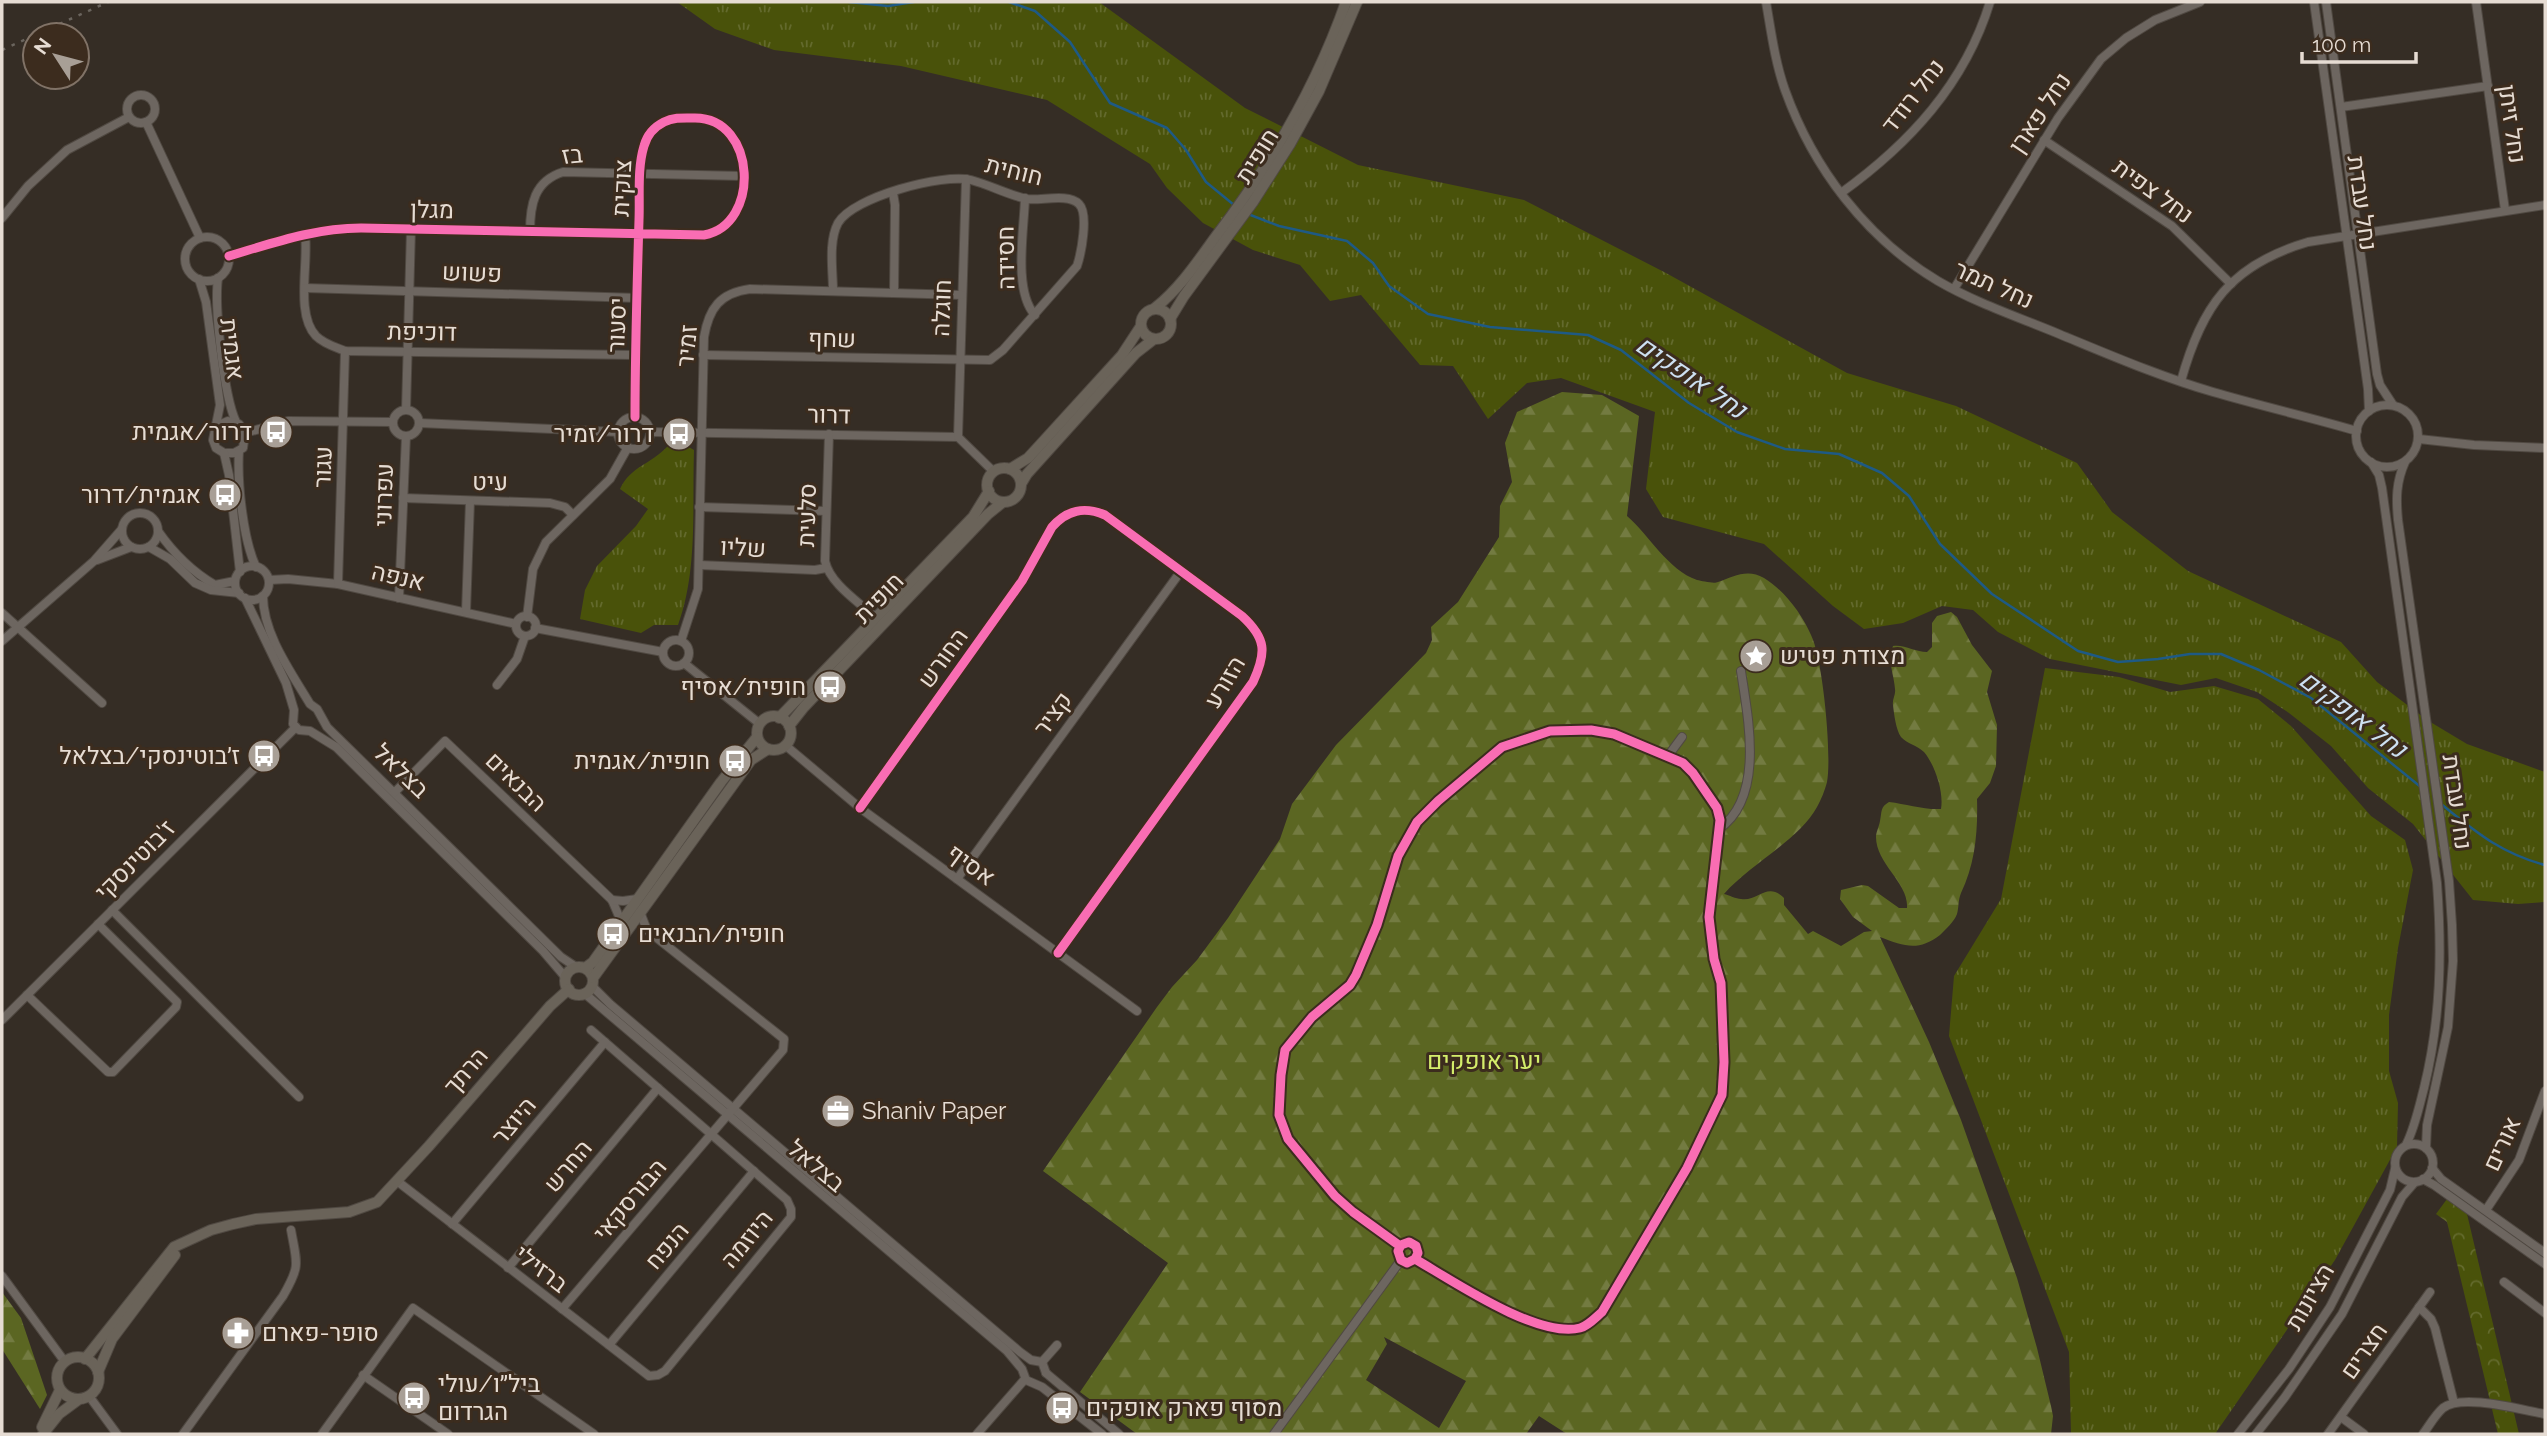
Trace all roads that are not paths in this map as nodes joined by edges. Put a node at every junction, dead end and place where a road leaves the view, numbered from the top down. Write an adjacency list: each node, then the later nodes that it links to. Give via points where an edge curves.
1 (1346, 2): 14 (main road, חופית)
2 (1357, 2): 14 (main road, חופית, via 1319,91)
3 (1766, 2): 19 (street, נחל תמר, via 1784,88 1816,159)
4 (1990, 2): 19 (street, נחל רודד, via 1972,47 1935,108 1895,150)
5 (2200, 2): 13 (street, נחל פארן, via 2155,20 2101,59)
6 (2314, 2): 30 (street, נחל עבדת)
7 (2326, 2): 10 (street, נחל עבדת)
8 (2476, 2): 9 (street, נחל זיתן)
9 (2488, 86): 10 (street); 22 (street, נחל זיתן)
10 (2341, 107): 28 (street, נחל עבדת)
11 (129, 117): 12 (street); 12 (street, via 129,102 144,95 152,100 155,111); 23 (street, via 67,150)
12 (146, 122): 31 (street)
13 (2044, 140): 35 (street, נחל צפית, via 2172,226); 37 (street, נחל פארן)
14 (1286, 142): 29 (main road, חופית)
15 (641, 175): 16 (street, בז); 16 (street, צוקית, via 643,149 655,128 676,118 703,118 721,124 738,142); 25 (street, בז, via 555,174 541,184 531,203); 27 (street, צוקית)
16 (743, 176): 27 (street, צוקית, via 740,205 722,229 704,235)
17 (966, 179): 18 (street, חוחית, via 926,181); 20 (street, חוחית); 41 (street, חוגלה)
18 (893, 193): 39 (street, חוחית, via 848,211 839,222 832,248); 40 (street)
19 (1841, 193): 37 (street, נחל תמר, via 1909,261)
20 (1025, 198): 44 (street, חסידה, via 1023,291); 44 (street, חוחית, via 1071,200 1083,213 1077,266)
21 (2545, 205): 22 (street)
22 (2505, 210): 28 (street)
23 (2, 218)
24 (411, 229): 25 (street, מגלן); 26 (street, מגלן, via 340,228); 38 (street)
25 (530, 232): 27 (street, מגלן)
26 (304, 234): 32 (street, מגלן); 36 (street)
27 (639, 234): 42 (street, יסעור)
28 (2358, 234): 30 (street); 54 (street, נחל עבדת, via 2377,374)
29 (1223, 236): 43 (main road, חופית); 45 (main road, חופית)
30 (2347, 236): 35 (street, via 2280,250); 56 (street, נחל עבדת)
31 (200, 238): 32 (street, via 219,240); 34 (street, via 189,246 186,260)
32 (229, 256): 33 (street)
33 (218, 278): 34 (street); 59 (street, אגמית, via 217,313 229,403)
34 (199, 279): 62 (street, אגמית, via 220,405)
35 (2231, 284): 53 (street, via 2201,324)
36 (305, 288): 38 (street, פשוש); 48 (street, via 310,328)
37 (1954, 289): 53 (street, נחל תמר)
38 (409, 290): 42 (street, פשוש); 49 (street)
39 (833, 291): 40 (street, זמיר); 51 (street, זמיר, via 734,291 717,303 708,318)
40 (894, 293): 41 (street, זמיר)
41 (962, 295): 52 (street, חוגלה)
42 (638, 298): 50 (street, יסעור)
43 (1155, 308): 45 (main road); 46 (main road, via 1146,312)
44 (1035, 315): 52 (street, חוחית, via 996,356 983,362)
45 (1170, 319): 47 (main road, via 1168,333)
46 (1140, 326): 47 (main road); 78 (main road, via 1122,355 1028,458)
47 (1154, 339): 80 (main road, via 1136,353)
48 (345, 351): 49 (street, דוכיפת); 58 (street, עגור)
49 (407, 351): 50 (street, דוכיפת); 55 (street)
50 (635, 355): 57 (street, יסעור)
51 (703, 355): 52 (street, שחף); 64 (street, זמיר)
52 (960, 361): 70 (street, חוגלה)
53 (2181, 381): 63 (street, נחל תמר)
54 (2393, 405): 56 (street); 71 (street, via 2410,413)
55 (406, 411): 60 (street, via 398,413); 61 (street, via 416,416)
56 (2369, 411): 63 (street)
57 (635, 418): 65 (street, via 624,421); 66 (street, via 645,422)
58 (344, 421): 60 (street); 67 (street, via 288,421); 101 (street, עגור)
59 (236, 422): 62 (street); 67 (street)
60 (393, 422): 69 (street, via 395,430)
61 (418, 423): 65 (street); 69 (street, via 415,432)
62 (217, 426): 75 (street, via 213,440)
63 (2357, 430): 76 (street, via 2359,448)
64 (702, 431): 66 (street, דרור); 68 (street, דרור); 85 (street, זמיר)
65 (619, 432): 72 (street)
66 (650, 432): 72 (street, via 643,446)
67 (246, 433): 74 (street)
68 (829, 434): 70 (street, דרור); 86 (street, סלעית)
69 (406, 436): 82 (street, עפרוני)
70 (958, 437): 79 (street)
71 (2419, 439): 73 (street); 77 (street)
72 (628, 447): 87 (street, via 610,479)
73 (2545, 448)
74 (239, 451): 75 (street); 95 (street, via 248,545)
75 (224, 453): 98 (street)
76 (2371, 462): 77 (street, via 2388,467); 159 (street, נחל עבדת, via 2382,488 2440,916 2436,1026)
77 (2405, 462): 160 (street, נחל עבדת, via 2396,498 2451,908 2453,961 2442,1063)
78 (1010, 469): 79 (main road); 80 (main road)
79 (994, 472): 81 (main road)
80 (1021, 484): 84 (main road, via 1018,495)
81 (989, 491): 84 (main road); 108 (main road, חופית, via 973,517)
82 (403, 499): 83 (street, עיט); 104 (street, עפרוני)
83 (470, 501): 87 (street, עיט, via 550,503); 105 (street)
84 (1003, 502): 125 (main road, חופית)
85 (699, 507): 86 (street); 94 (street, זמיר)
86 (826, 511): 96 (street, סלעית)
87 (573, 515): 107 (street, via 539,554 529,587)
88 (1052, 527): 97 (street, הזורע, via 1075,510 1097,512); 134 (street, החורש, via 1022,581)
89 (122, 529): 90 (street, via 129,517 140,513 150,516); 91 (street); 93 (street)
90 (158, 531): 92 (street); 100 (street, via 173,553 201,577 215,585)
91 (131, 547): 92 (street); 93 (street)
92 (149, 547): 102 (street, via 195,583)
93 (94, 562): 110 (street)
94 (699, 565): 96 (street, שליו); 114 (street, זמיר, via 696,601)
95 (256, 566): 98 (street); 99 (street)
96 (827, 568): 108 (street, סלעית)
97 (1181, 571): 136 (street, קציר); 144 (street, הזורע, via 1257,629 1262,648 1259,670)
98 (240, 572): 100 (street)
99 (269, 580): 101 (street, אנפה); 103 (street)
100 (235, 581): 102 (street)
101 (338, 584): 104 (street, אנפה)
102 (242, 596): 103 (street); 121 (street, via 286,683)
103 (263, 596): 120 (street, via 271,631)
104 (399, 598): 105 (street, אנפה)
105 (466, 612): 109 (street, אנפה)
106 (2, 613): 110 (street)
107 (527, 617): 109 (street); 111 (street)
108 (876, 618): 123 (main road, חופית)
109 (516, 624): 112 (street)
110 (18, 628): 113 (street); 119 (street)
111 (535, 628): 112 (street, via 533,634); 115 (street)
112 (524, 636): 118 (street, via 517,659)
113 (2, 641)
114 (681, 641): 115 (street, via 670,642); 116 (street, via 689,653)
115 (663, 652): 116 (street, via 672,665)
116 (684, 663): 124 (street)
117 (1741, 671): 135 (street, via 1751,757 1742,799 1731,821)
118 (497, 685)
119 (102, 703)
120 (310, 704): 121 (street); 122 (street)
121 (294, 710): 126 (street)
122 (320, 717): 127 (street); 133 (street, בצלאל)
123 (779, 718): 124 (main road); 125 (main road)
124 (760, 724): 128 (main road)
125 (789, 726): 130 (main road)
126 (296, 727): 127 (street); 139 (street, ז'בוטינסקי)
127 (310, 731): 146 (street, בצלאל, via 354,764)
128 (757, 737): 131 (main road); 137 (main road)
129 (1682, 737): 132 (street)
130 (785, 745): 131 (main road); 134 (street, אסיף)
131 (768, 749): 140 (main road, via 751,760)
132 (1668, 756): 135 (street, via 1683,763 1710,796 1717,808); 170 (street, via 1614,734 1591,730 1550,730 1502,747 1417,822 1398,856 1356,975 1285,1050 1279,1115 1288,1139 1335,1196)
133 (395, 792): 138 (street, הבנאים, via 445,741); 145 (street, בצלאל, via 561,957)
134 (860, 808): 136 (street, אסיף)
135 (1719, 829): 172 (street, via 1709,917 1724,1009 1721,1095 1687,1168 1602,1312 1582,1327 1564,1329 1522,1318)
136 (957, 880): 144 (street, אסיף)
137 (637, 899): 138 (street); 142 (main road)
138 (612, 900): 142 (street, הבנאים)
139 (112, 910): 141 (street, ז'בוטינסקי); 156 (street)
140 (640, 912): 142 (main road); 143 (street)
141 (98, 924): 149 (street, ז'בוטינסקי); 149 (street, via 177,1002 113,1072)
142 (625, 925): 143 (street); 145 (main road, via 593,962); 147 (main road)
143 (647, 930): 157 (street, via 784,1039 783,1050)
144 (1058, 953): 150 (street, אסיף)
145 (581, 968): 146 (main road, via 570,971); 147 (main road)
146 (566, 978): 148 (main road)
147 (589, 986): 148 (main road, via 576,994); 157 (street, בצלאל)
148 (569, 989): 165 (main road, הרתך)
149 (27, 995): 151 (street, ז'בוטינסקי)
150 (1137, 1011)
151 (2, 1020)
152 (591, 1030): 153 (street, היוזמה)
153 (605, 1042): 154 (street, היוזמה); 167 (street, היוצר)
154 (658, 1088): 158 (street, היוזמה); 175 (street, החרש)
155 (2545, 1091): 166 (street, אורים, via 2519,1160)
156 (299, 1097)
157 (730, 1112): 158 (street, הבורסקאי); 185 (street, בצלאל); 188 (street, בצלאל)
158 (711, 1134): 163 (street, היוזמה); 180 (street, הבורסקאי)
159 (2406, 1145): 160 (street); 162 (street, via 2396,1155)
160 (2426, 1148): 161 (street)
161 (2432, 1168): 164 (street); 166 (street)
162 (2395, 1169): 164 (street, via 2405,1180); 210 (street, הציונות, via 2390,1190 2330,1307)
163 (754, 1171): 182 (street, הנפח); 189 (street, היוזמה, via 787,1200 791,1217)
164 (2419, 1180): 174 (street, via 2434,1185); 211 (street, הציונות, via 2402,1197 2342,1314)
165 (397, 1181): 167 (street, ברזילי); 169 (main road, הרתך, via 377,1202 358,1210 256,1219)
166 (2486, 1210): 171 (street)
167 (452, 1224): 175 (street, ברזילי)
168 (291, 1230): 202 (street, via 298,1265 284,1296)
169 (193, 1237): 184 (main road, via 167,1254); 190 (main road, via 112,1339)
170 (1400, 1246): 172 (street, via 1409,1242 1416,1246); 173 (street)
171 (2545, 1253)
172 (1415, 1259): 173 (street)
173 (1401, 1260): 209 (street)
174 (2545, 1264)
175 (508, 1268): 180 (street, ברזילי)
176 (2, 1276): 186 (street)
177 (2504, 1282): 181 (street)
178 (2430, 1292): 179 (street, חצרים)
179 (2419, 1307): 197 (street, via 2435,1328); 199 (street, חצרים)
180 (562, 1309): 182 (street, ברזילי)
181 (2545, 1312)
182 (608, 1345): 189 (street, ברזילי, via 649,1376)
183 (1057, 1345): 187 (street)
184 (85, 1359): 186 (main road); 190 (main road)
185 (1031, 1360): 187 (street); 188 (street)
186 (65, 1362): 195 (main road, via 58,1372)
187 (1042, 1362): 191 (street)
188 (1022, 1369): 193 (street)
189 (665, 1371)
190 (98, 1372): 196 (main road, via 97,1387)
191 (1046, 1373): 194 (street); 208 (street)
192 (363, 1375): 203 (street); 204 (street); 205 (street, via 413,1308)
193 (1025, 1379): 194 (street); 206 (street)
194 (1035, 1383): 207 (street)
195 (60, 1390): 196 (main road, via 65,1396); 200 (main road)
196 (84, 1398): 200 (main road, via 69,1405); 201 (street)
197 (2454, 1403): 198 (street); 214 (street, via 2445,1406)
198 (2545, 1414)
199 (2341, 1417): 212 (street, חצרים); 213 (street)
200 (41, 1434)
201 (117, 1434)
202 (183, 1434)
203 (322, 1434)
204 (448, 1434)
205 (594, 1434)
206 (976, 1434)
207 (1102, 1434)
208 (1119, 1434)
209 (1273, 1434)
210 (2238, 1434)
211 (2256, 1434)
212 (2328, 1434)
213 (2364, 1434)
214 (2423, 1434)

